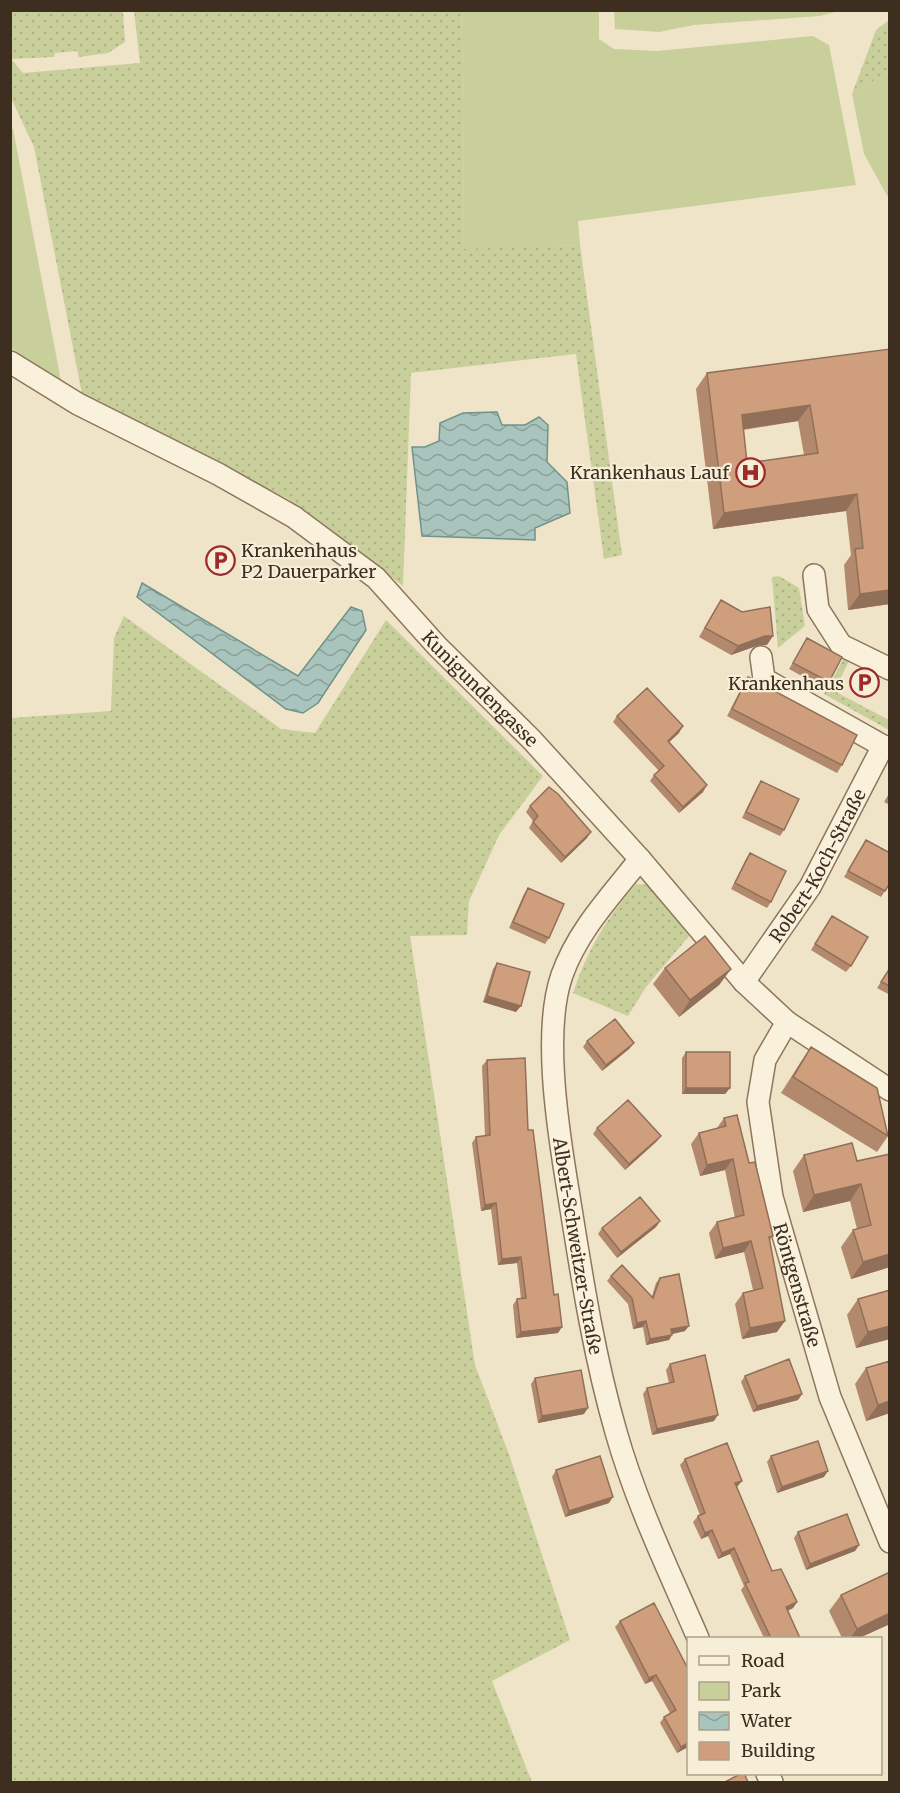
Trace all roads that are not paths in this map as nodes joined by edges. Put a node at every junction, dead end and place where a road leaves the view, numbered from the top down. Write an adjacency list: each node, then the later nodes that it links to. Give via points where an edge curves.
1 (10, 362): 6 (street, Kunigundengasse, via 78,404 294,517 376,578)
2 (814, 575): 4 (street, via 819,609 841,645)
3 (761, 657): 5 (street, Robert-Koch-Straße, via 764,679)
4 (890, 669)
5 (886, 748): 7 (street, Robert-Koch-Straße, via 810,887)
6 (640, 859): 7 (street, Kunigundengasse); 11 (street, Albert-Schweitzer-Straße, via 594,913 562,976 554,1016 555,1074 560,1140 595,1354 617,1435 645,1513)
7 (744, 982): 8 (street, Kunigundengasse)
8 (787, 1022): 9 (street, Kunigundengasse); 10 (street, Röntgenstraße, via 765,1060 758,1102 772,1197 830,1397)
9 (890, 1090)
10 (890, 1542)
11 (698, 1637)

